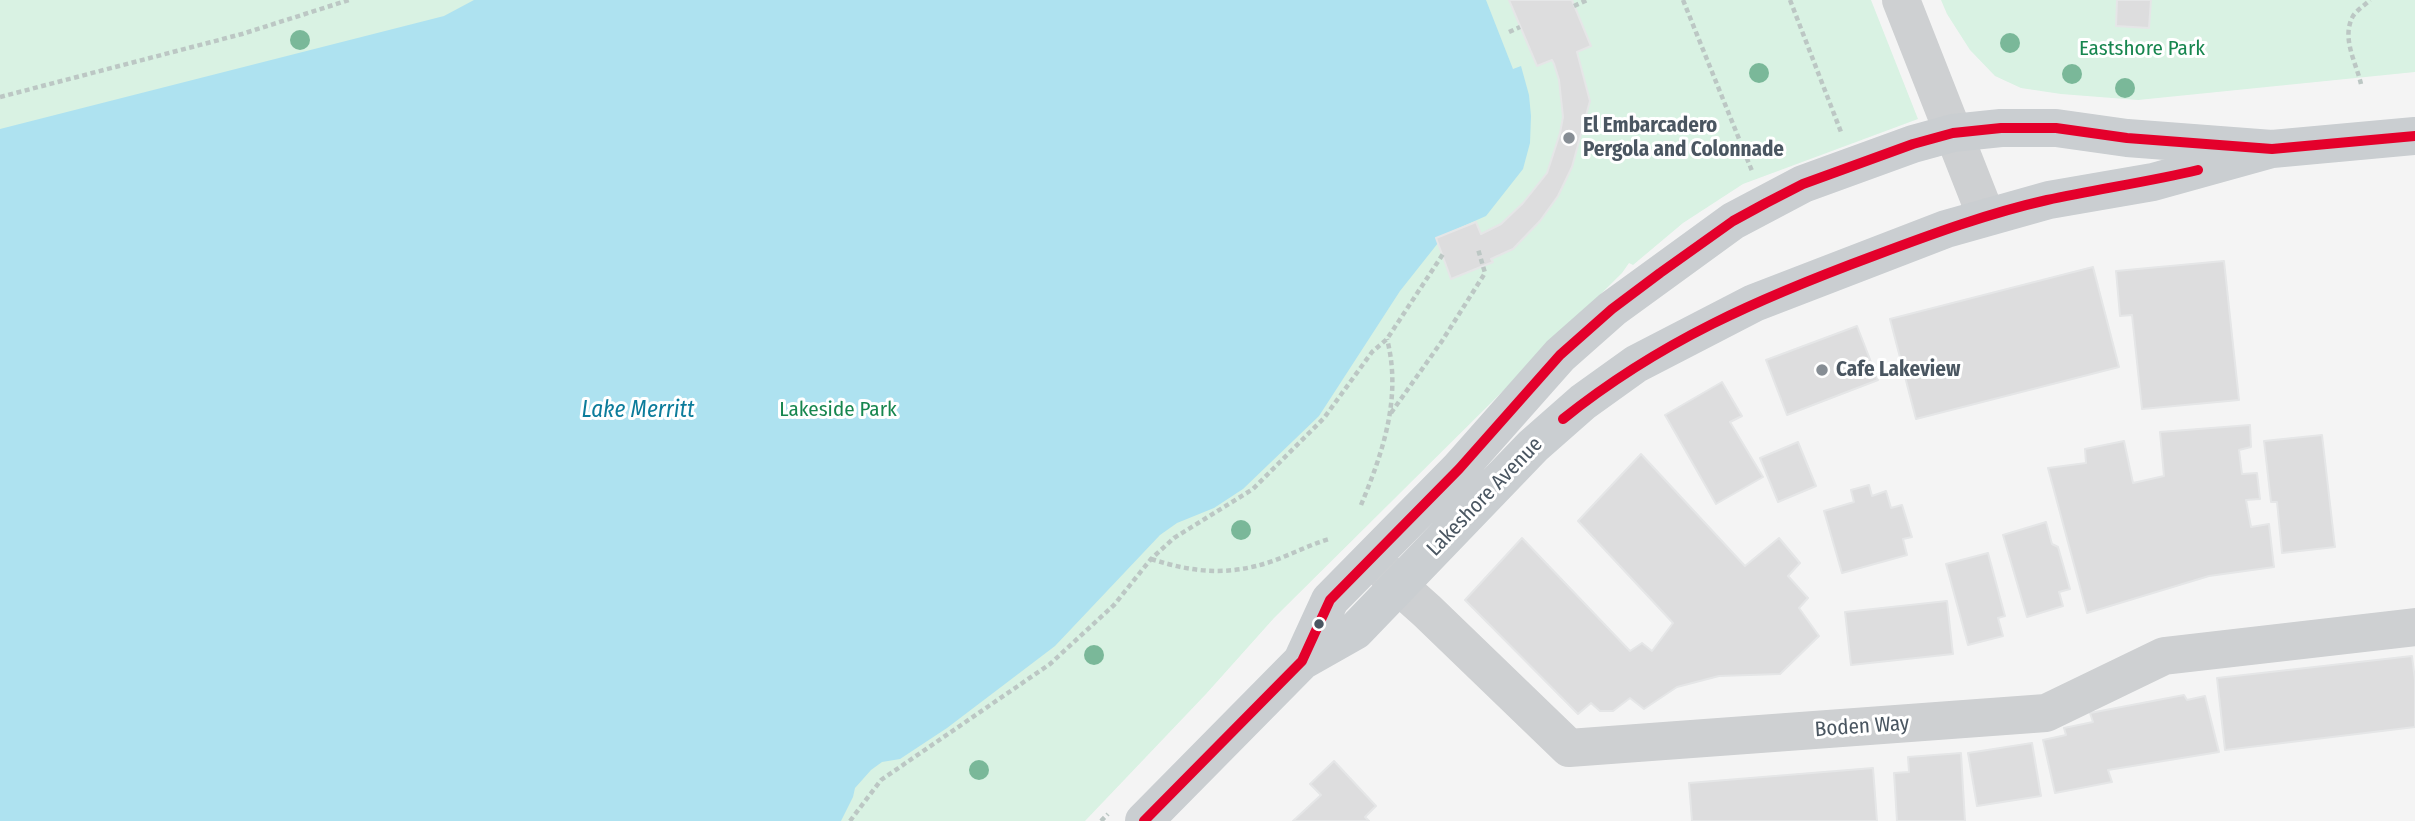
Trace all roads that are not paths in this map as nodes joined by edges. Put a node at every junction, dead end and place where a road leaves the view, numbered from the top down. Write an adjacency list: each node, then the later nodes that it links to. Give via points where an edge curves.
1 (1901, 0): 2 (street)
2 (1953, 133): 4 (main road, Lakeshore Avenue, via 2056,128); 5 (street); 6 (main road, Lakeshore Avenue, via 1854,165 1766,202 1651,280 1560,355 1459,469)
3 (2415, 136): 4 (main road, Lakeshore Avenue)
4 (2272, 149): 5 (main road, Lakeshore Avenue, via 2153,182)
5 (1986, 216): 7 (main road, Lakeshore Avenue, via 1754,303 1636,364 1533,446)
6 (1372, 557): 7 (street, Boden Way); 9 (main road, Lakeshore Avenue, via 1330,600)
7 (1399, 586): 8 (street, Boden Way, via 1569,748 2046,713 2164,656); 9 (main road, Lakeshore Avenue, via 1355,631)
8 (2415, 627)
9 (1302, 661): 10 (main road, Lakeshore Avenue)
10 (1144, 821)

